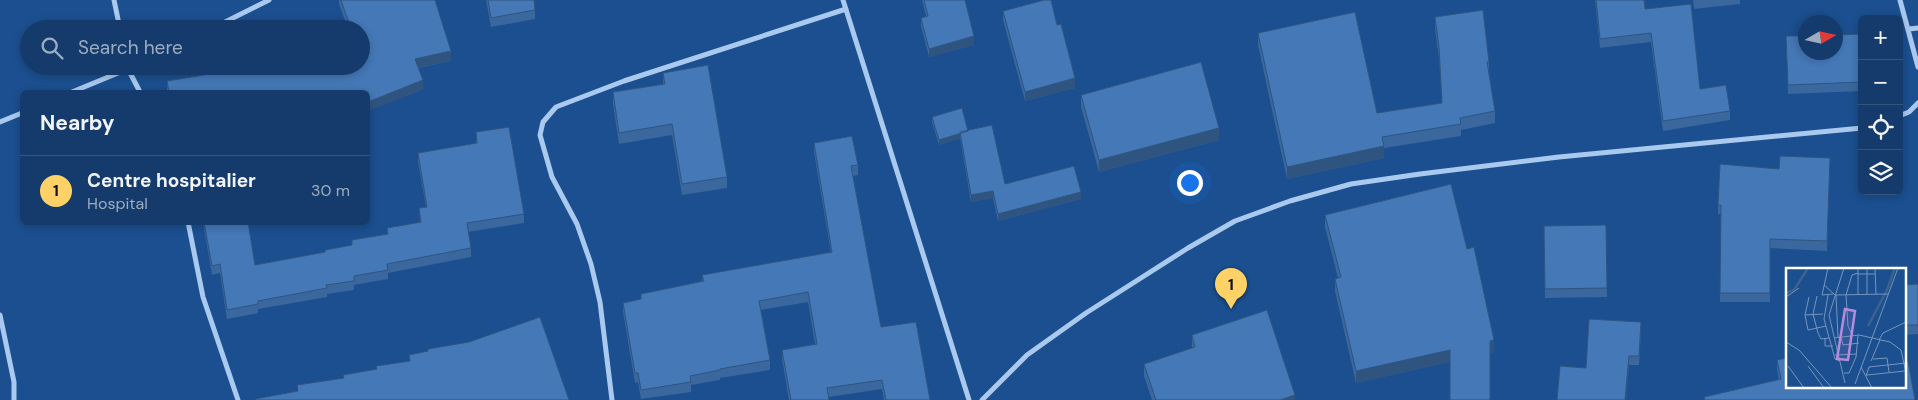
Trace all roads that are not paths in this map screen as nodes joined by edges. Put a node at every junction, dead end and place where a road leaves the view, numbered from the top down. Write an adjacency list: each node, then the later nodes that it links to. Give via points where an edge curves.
1 (114, 0): 6 (street)
2 (269, 0): 7 (street)
3 (843, 0): 5 (street)
4 (1900, 0): 9 (street)
5 (846, 9): 24 (street, via 624,81 556,107 542,122 540,135 552,177 577,224 591,264 600,302); 25 (street)
6 (118, 20)
7 (229, 20)
8 (1918, 28): 9 (street)
9 (1909, 29): 10 (street)
10 (1918, 67)
11 (112, 75): 13 (street)
12 (132, 75): 14 (street)
13 (77, 90)
14 (139, 90)
15 (1918, 103): 17 (street)
16 (20, 114): 18 (street)
17 (1903, 114)
18 (0, 122)
19 (1858, 128): 26 (street, via 1559,157 1420,174 1351,184 1290,201 1235,221 1086,313 1027,355)
20 (189, 225): 23 (street, via 203,297)
21 (0, 315): 22 (street, via 14,382)
22 (14, 400)
23 (238, 400)
24 (612, 400)
25 (969, 400)
26 (982, 400)

